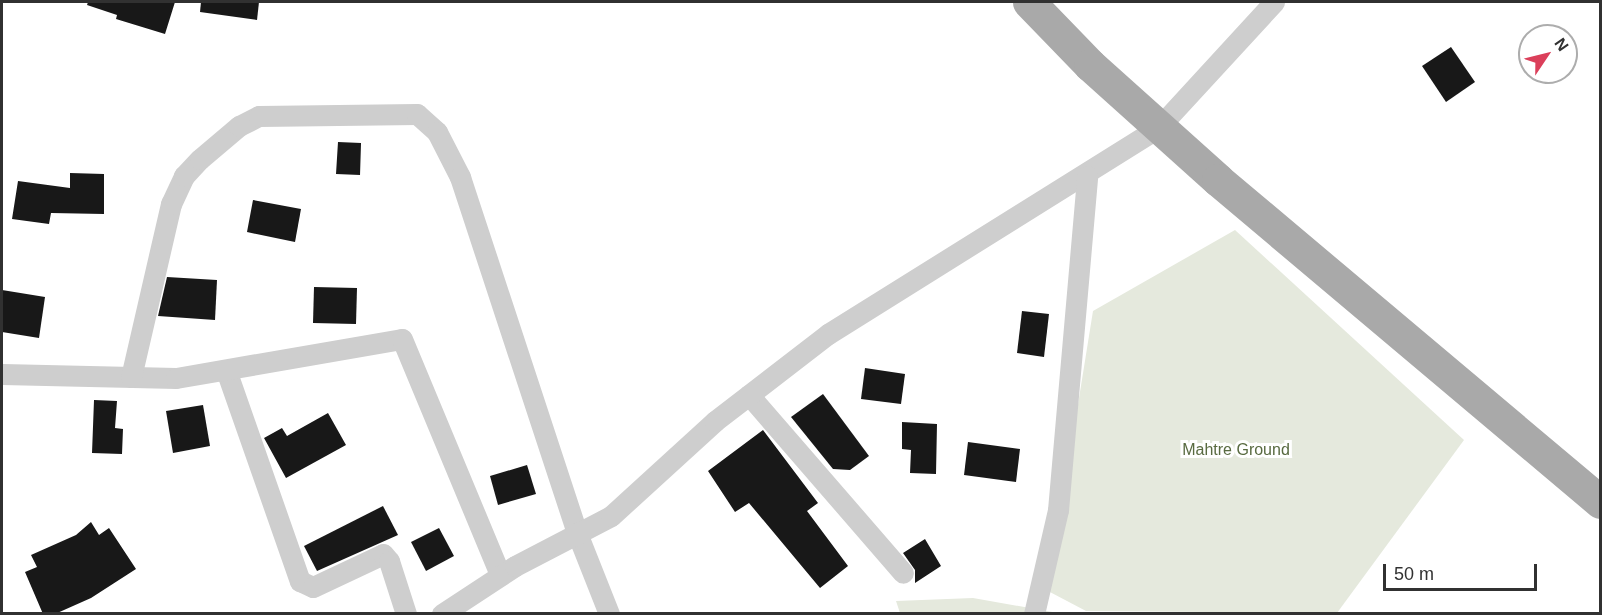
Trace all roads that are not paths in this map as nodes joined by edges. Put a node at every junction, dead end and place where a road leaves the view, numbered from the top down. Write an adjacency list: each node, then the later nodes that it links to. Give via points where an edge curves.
1 (1029, 2): 3 (main road, via 1090,65)
2 (1274, 2): 3 (street)
3 (1159, 127): 4 (street); 9 (main road)
4 (1087, 176): 8 (street, via 828,333); 16 (street, via 1058,510)
5 (226, 370): 7 (street, via 176,378); 12 (street, via 402,339); 13 (street, via 300,581 313,587 383,554 389,561)
6 (2, 374): 7 (street)
7 (131, 377): 10 (street, via 171,204 184,176 200,159 239,126 259,116 417,114 437,132 460,177)
8 (749, 395): 10 (street, via 611,516); 11 (street)
9 (1600, 502)
10 (577, 533): 12 (street); 15 (street)
11 (903, 573)
12 (500, 575): 14 (street)
13 (406, 614)
14 (442, 614)
15 (609, 614)
16 (1034, 614)

